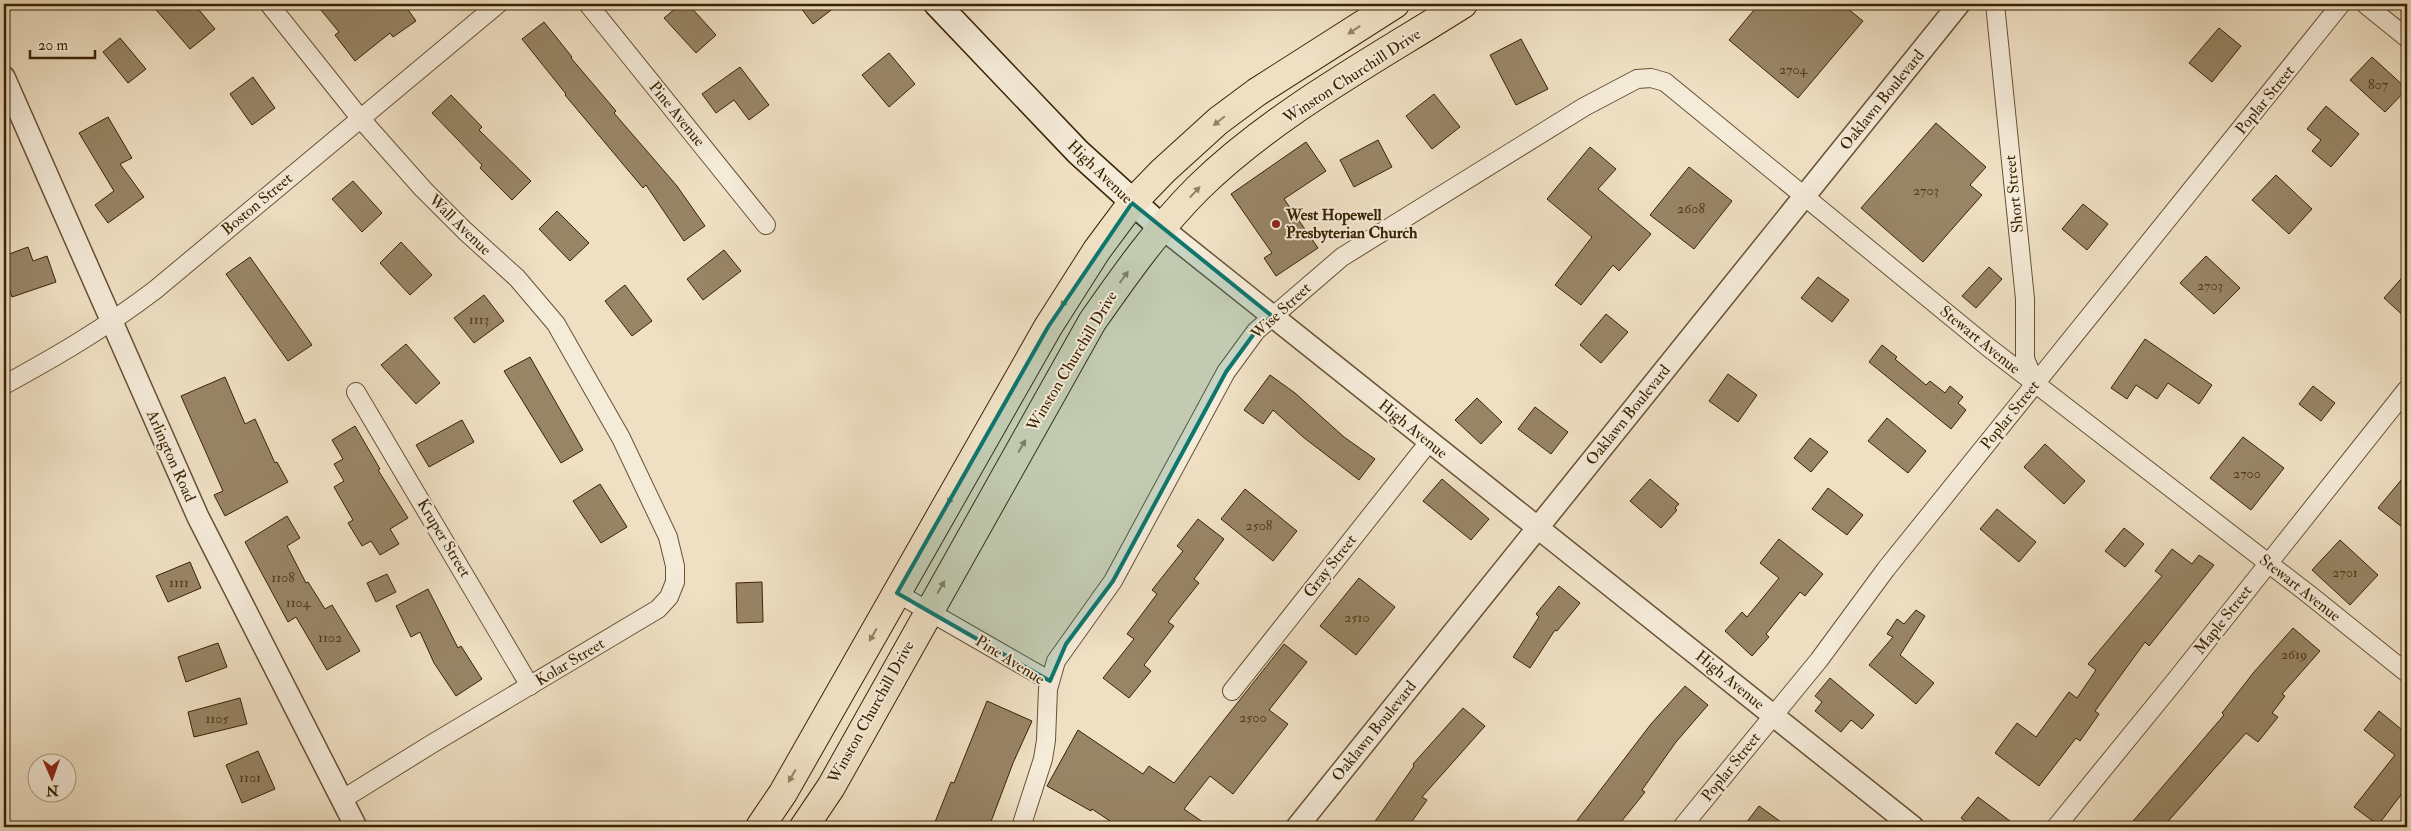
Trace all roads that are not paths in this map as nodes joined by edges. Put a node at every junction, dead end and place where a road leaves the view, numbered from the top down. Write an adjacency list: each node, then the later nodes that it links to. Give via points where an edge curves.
1 (269, 4): 14 (street, Wall Avenue)
2 (498, 4): 14 (street, Boston Street)
3 (588, 4): 17 (street, Pine Avenue)
4 (937, 4): 16 (main road, High Avenue, via 1078,152)
5 (1395, 4): 16 (highway, one-way to 16, via 1257,92 1163,171)
6 (1464, 4): 18 (highway, Winston Churchill Drive, one-way to 6, via 1198,188 1291,114 1352,72)
7 (1959, 4): 15 (street, Oaklawn Boulevard)
8 (1995, 4): 21 (street, Short Street, via 2024,299 2026,358)
9 (2341, 4): 21 (street, Poplar Street)
10 (2365, 4): 11 (street)
11 (2407, 38)
12 (4, 77): 20 (street, Arlington Road)
13 (1651, 78): 15 (street, Stewart Avenue, via 1665,82); 19 (street, Wise Street, via 1637,79 1584,107 1342,257)
14 (360, 118): 20 (street, Boston Street); 26 (street, Wall Avenue, via 423,189 537,299 556,324)
15 (1804, 196): 21 (street, Stewart Avenue); 27 (street, Oaklawn Boulevard)
16 (1132, 203): 18 (main road, High Avenue); 29 (highway, one-way to 29, via 1097,250 1048,327)
17 (766, 225)
18 (1162, 228): 19 (street, High Avenue); 30 (highway, Winston Churchill Drive, one-way to 18, via 1092,322)
19 (1272, 316): 25 (street, High Avenue); 32 (street, Wise Street, via 1256,331 1226,372 1114,581 1059,656)
20 (112, 323): 22 (street, Boston Street); 36 (street, Arlington Road, via 198,517)
21 (2035, 384): 28 (street, Stewart Avenue); 35 (street, Poplar Street)
22 (4, 385)
23 (2407, 388): 28 (street, Maple Street)
24 (356, 392): 33 (street, Kruper Street)
25 (1429, 442): 27 (street, High Avenue); 34 (street, Gray Street)
26 (632, 459): 33 (street, Kolar Street, via 668,537 675,566 675,582 669,597 658,609)
27 (1538, 527): 35 (street, High Avenue); 41 (street, Oaklawn Boulevard)
28 (2268, 563): 31 (street, Stewart Avenue); 44 (street, Maple Street)
29 (897, 592): 30 (street, Pine Avenue); 38 (highway, one-way to 38, via 783,793)
30 (928, 611): 32 (street, Pine Avenue); 39 (highway, Winston Churchill Drive)
31 (2407, 673)
32 (1050, 681): 40 (street, Pine Avenue, via 1043,759)
33 (530, 686): 36 (street, Kolar Street)
34 (1232, 690)
35 (1773, 715): 42 (street, Poplar Street); 43 (street, High Avenue)
36 (343, 799): 37 (street, Arlington Road)
37 (356, 827)
38 (760, 827)
39 (804, 827)
40 (1021, 827)
41 (1297, 827)
42 (1682, 827)
43 (1913, 827)
44 (2056, 827)

